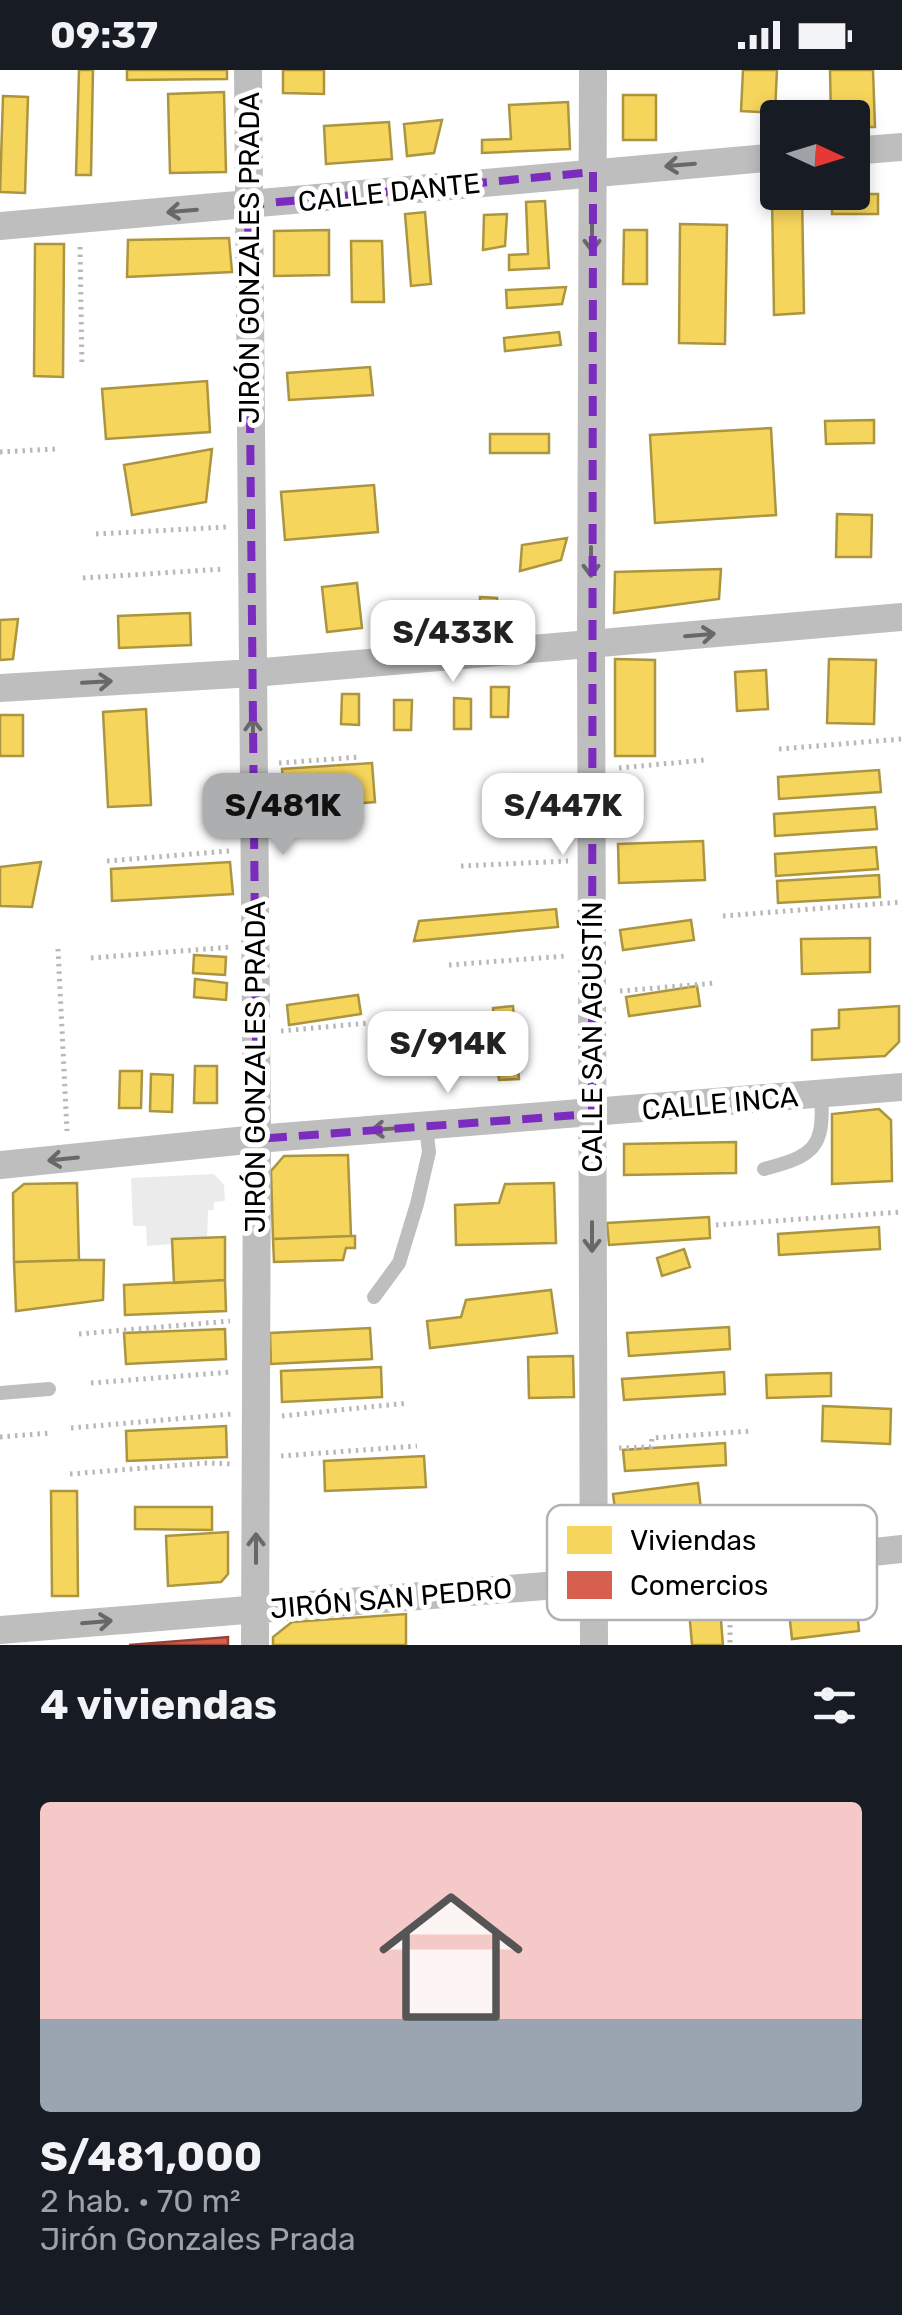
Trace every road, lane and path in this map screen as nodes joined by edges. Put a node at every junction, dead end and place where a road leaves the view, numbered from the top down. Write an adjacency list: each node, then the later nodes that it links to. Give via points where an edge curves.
1 (248, 70): 7 (street, JIRÓN GONZALES PRADA)
2 (593, 70): 6 (street, CALLE SAN AGUSTÍN)
3 (902, 147): 4 (street)
4 (870, 150)
5 (760, 158): 6 (street, CALLE DANTE, one-way to 6)
6 (593, 172): 7 (street, CALLE DANTE); 18 (street, CALLE SAN AGUSTÍN, one-way to 18)
7 (248, 205): 8 (street, CALLE DANTE, one-way to 8); 13 (street, JIRÓN GONZALES PRADA)
8 (80, 219): 9 (street, CALLE DANTE); 10 (path)
9 (0, 226)
10 (82, 367)
11 (55, 450): 12 (path)
12 (0, 452)
13 (251, 525): 14 (path); 15 (street, JIRÓN GONZALES PRADA)
14 (96, 534)
15 (252, 568): 16 (path); 19 (street, JIRÓN GONZALES PRADA)
16 (82, 578)
17 (902, 617): 18 (street, one-way to 17)
18 (590, 645): 19 (street); 26 (street, CALLE SAN AGUSTÍN)
19 (253, 673): 20 (street, one-way to 19); 25 (street, JIRÓN GONZALES PRADA, one-way to 19)
20 (0, 688)
21 (902, 739): 22 (path)
22 (779, 749)
23 (360, 757): 25 (path)
24 (705, 760): 26 (path)
25 (254, 765): 27 (street, JIRÓN GONZALES PRADA)
26 (591, 771): 29 (street, CALLE SAN AGUSTÍN)
27 (254, 849): 28 (path); 33 (street, JIRÓN GONZALES PRADA)
28 (107, 860)
29 (592, 860): 30 (path); 35 (street, CALLE SAN AGUSTÍN)
30 (462, 866)
31 (902, 902): 32 (path)
32 (724, 916)
33 (255, 946): 36 (path); 41 (street, JIRÓN GONZALES PRADA)
34 (58, 949): 47 (path)
35 (592, 954): 37 (path); 39 (street, CALLE SAN AGUSTÍN)
36 (91, 958)
37 (449, 965)
38 (716, 983): 39 (path)
39 (592, 993): 44 (street, CALLE SAN AGUSTÍN)
40 (368, 1023): 41 (path)
41 (256, 1033): 46 (street, JIRÓN GONZALES PRADA)
42 (902, 1087): 43 (street, CALLE INCA)
43 (821, 1094): 44 (street, CALLE INCA); 49 (lane, via 817,1144 803,1158)
44 (592, 1114): 45 (street, CALLE INCA); 66 (street, CALLE SAN AGUSTÍN, one-way to 66)
45 (426, 1126): 46 (street, CALLE INCA, one-way to 46); 52 (lane, via 429,1152 399,1263)
46 (257, 1139): 47 (street, CALLE INCA); 53 (street, JIRÓN GONZALES PRADA)
47 (69, 1159): 48 (street, CALLE INCA, one-way to 48)
48 (0, 1165)
49 (764, 1168)
50 (902, 1212): 51 (path)
51 (716, 1225)
52 (374, 1296)
53 (256, 1318): 54 (path); 55 (street, JIRÓN GONZALES PRADA)
54 (79, 1334)
55 (256, 1370): 56 (path); 60 (street, JIRÓN GONZALES PRADA)
56 (91, 1383)
57 (49, 1389): 58 (lane)
58 (0, 1393)
59 (408, 1403): 60 (path)
60 (256, 1416): 61 (path); 67 (street, JIRÓN GONZALES PRADA)
61 (71, 1428)
62 (752, 1431): 66 (path)
63 (50, 1433): 64 (path)
64 (0, 1437)
65 (417, 1446): 67 (path)
66 (594, 1448): 69 (street, CALLE SAN AGUSTÍN)
67 (256, 1461): 68 (path); 73 (street, JIRÓN GONZALES PRADA, one-way to 67)
68 (70, 1474)
69 (594, 1505)
70 (902, 1549): 71 (street, JIRÓN SAN PEDRO)
71 (877, 1552)
72 (547, 1586): 73 (street, JIRÓN SAN PEDRO)
73 (256, 1608): 74 (street, JIRÓN SAN PEDRO, one-way to 73); 75 (street, JIRÓN GONZALES PRADA)
74 (0, 1630)
75 (255, 1645)

